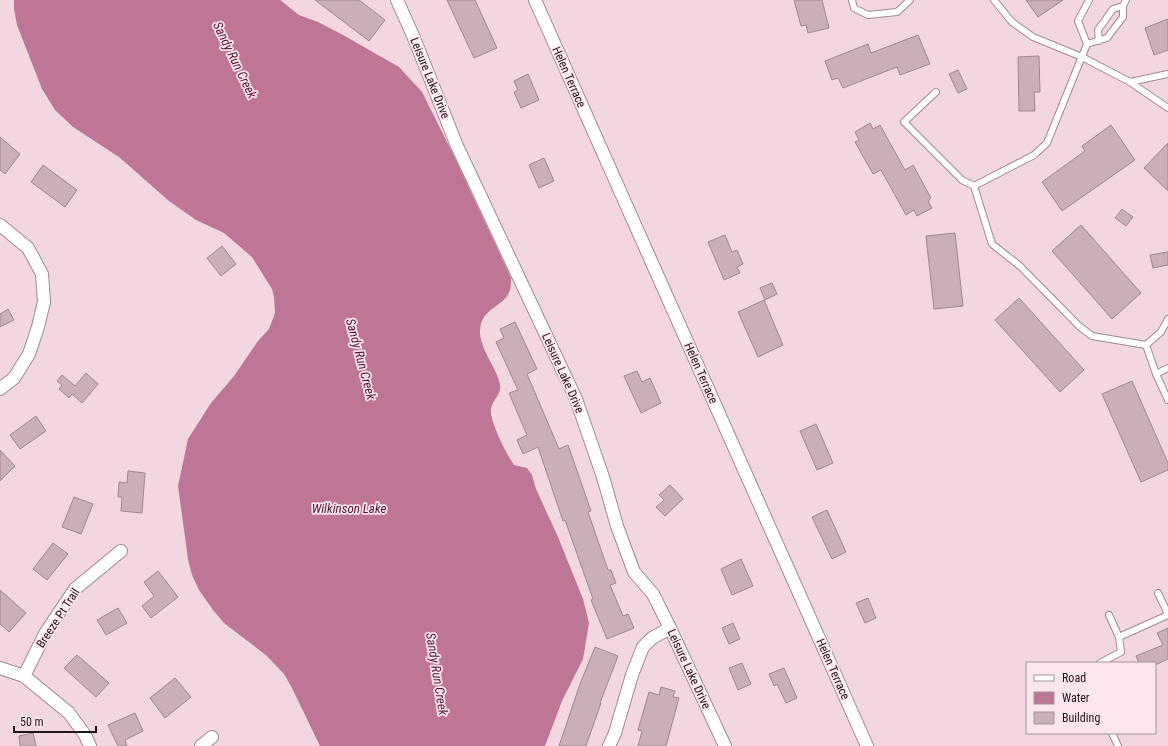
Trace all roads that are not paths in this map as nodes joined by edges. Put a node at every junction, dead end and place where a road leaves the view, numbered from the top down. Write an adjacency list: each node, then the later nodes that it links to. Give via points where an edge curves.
1 (397, 0): 28 (street, Leisure Lake Drive, via 457,146 576,399 634,572 653,594)
2 (535, 0): 39 (street, Helen Terrace)
3 (852, 0): 4 (lane, via 854,8 868,16 897,12)
4 (910, 0)
5 (994, 0): 11 (lane, via 1012,22 1033,37)
6 (1089, 0): 10 (lane, via 1078,21)
7 (1126, 0): 8 (lane)
8 (1123, 6): 9 (lane, via 1123,17 1107,38); 9 (lane, via 1113,9 1098,30)
9 (1099, 41): 10 (lane)
10 (1087, 44): 11 (lane)
11 (1082, 57): 13 (lane); 16 (lane, via 1047,143 1034,155)
12 (1168, 74): 13 (lane)
13 (1130, 82): 15 (lane)
14 (936, 92): 16 (lane, via 904,122 962,180)
15 (1168, 108)
16 (974, 186): 19 (lane, via 992,244 1020,266 1079,326 1092,336)
17 (0, 225): 22 (street, via 28,248 42,274 44,302 29,354 14,378)
18 (1168, 319): 19 (lane, via 1161,332)
19 (1146, 345): 21 (lane)
20 (1168, 368): 21 (lane)
21 (1156, 374): 23 (lane)
22 (0, 389)
23 (1168, 400)
24 (121, 551): 32 (street, Breeze Pt Trail, via 75,589 46,632)
25 (1158, 593): 26 (lane)
26 (1168, 614): 29 (lane)
27 (1109, 615): 29 (lane)
28 (670, 628): 37 (street, via 652,638 643,647); 38 (street, Leisure Lake Drive)
29 (1119, 637): 30 (lane, via 1121,652)
30 (1102, 662)
31 (0, 668): 32 (street)
32 (24, 676): 35 (street, via 69,713)
33 (1112, 734): 40 (lane)
34 (212, 736): 36 (street)
35 (90, 746)
36 (201, 746)
37 (609, 746)
38 (725, 746)
39 (867, 746)
40 (1118, 746)

